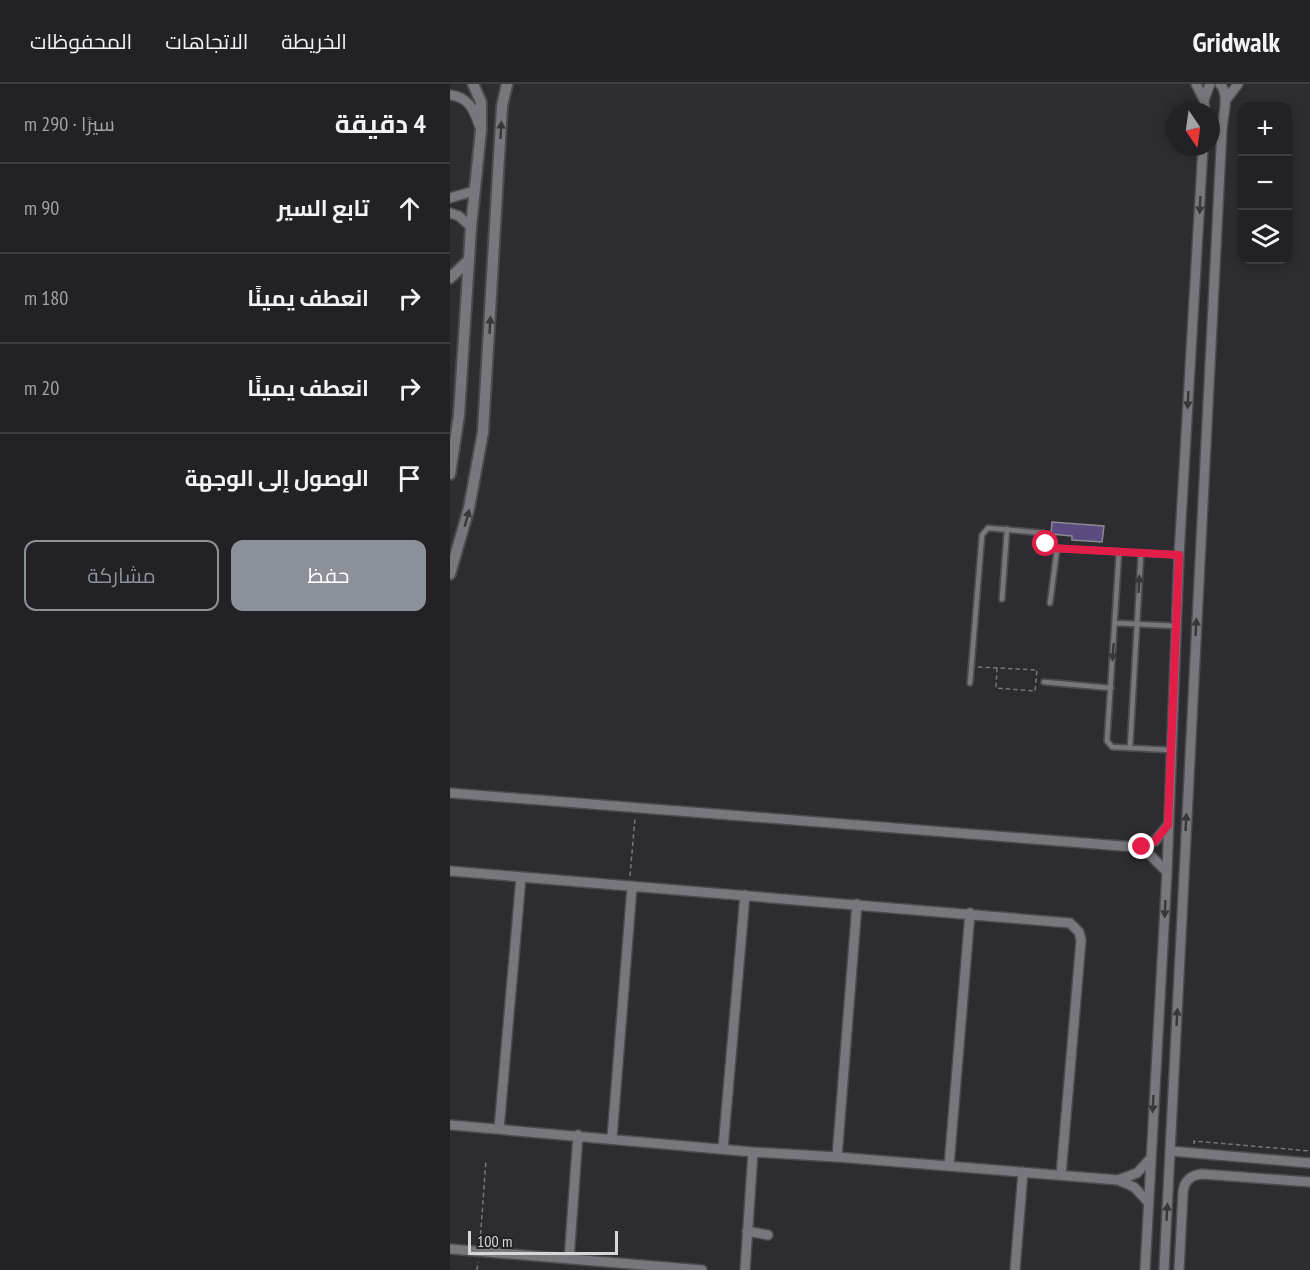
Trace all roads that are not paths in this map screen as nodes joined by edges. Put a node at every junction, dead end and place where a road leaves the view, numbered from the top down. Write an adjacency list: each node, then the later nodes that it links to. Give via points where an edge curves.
1 (1196, 84): 8 (street)
2 (1210, 84): 8 (street)
3 (1220, 84): 9 (street, via 1225,90)
4 (1238, 84): 9 (street)
5 (506, 85): 24 (street, one-way to 5, via 469,508 483,432)
6 (477, 87): 10 (street)
7 (450, 95): 10 (street, via 471,105)
8 (1204, 100)
9 (1225, 101): 50 (street, one-way to 9)
10 (481, 130): 12 (street)
11 (1202, 156): 23 (street, one-way to 23)
12 (474, 191): 13 (street); 15 (street)
13 (450, 198)
14 (450, 213): 15 (street)
15 (471, 227): 16 (street)
16 (469, 260): 17 (street); 18 (street, via 459,415)
17 (450, 278)
18 (450, 474)
19 (1007, 529): 20 (lane, via 1043,532 1047,546); 25 (lane); 31 (lane, via 990,527 982,535)
20 (1057, 549): 21 (lane); 26 (lane)
21 (1119, 552): 22 (lane); 27 (lane)
22 (1141, 553): 23 (lane); 28 (lane, one-way to 22)
23 (1179, 555): 29 (street)
24 (450, 574)
25 (1002, 599)
26 (1050, 603)
27 (1116, 623): 28 (lane); 32 (lane, one-way to 32)
28 (1137, 624): 29 (lane); 33 (lane)
29 (1176, 626): 34 (street)
30 (1044, 682): 32 (lane)
31 (970, 683)
32 (1111, 688): 33 (lane, via 1107,743)
33 (1130, 748): 34 (lane)
34 (1171, 750): 36 (street)
35 (450, 793): 37 (street)
36 (1168, 825): 37 (street, via 1155,841); 39 (street)
37 (1135, 848): 39 (street, via 1150,855)
38 (450, 871): 40 (street)
39 (1167, 872): 53 (street, one-way to 53)
40 (521, 877): 41 (street); 46 (street)
41 (630, 886): 42 (street); 48 (street)
42 (745, 895): 43 (street); 49 (street)
43 (857, 904): 44 (street); 52 (street)
44 (969, 913): 55 (street); 57 (street, via 1062,920 1079,932)
45 (450, 1125): 46 (street)
46 (499, 1129): 47 (street)
47 (578, 1135): 48 (street); 64 (street)
48 (612, 1138): 49 (street)
49 (723, 1149): 51 (street)
50 (1170, 1151): 54 (street); 70 (street, one-way to 50)
51 (753, 1152): 52 (street); 61 (street)
52 (837, 1156): 55 (street)
53 (1150, 1159): 58 (street, via 1137,1173); 60 (street)
54 (1310, 1163)
55 (949, 1166): 56 (street)
56 (1023, 1172): 57 (street); 68 (street)
57 (1061, 1175): 58 (street)
58 (1118, 1180): 60 (street, via 1134,1187)
59 (1310, 1182): 71 (street, via 1202,1174 1190,1177 1183,1192)
60 (1148, 1202): 69 (street)
61 (747, 1232): 62 (street); 67 (street)
62 (768, 1235)
63 (450, 1249): 64 (street)
64 (569, 1259): 65 (street)
65 (680, 1269): 66 (street)
66 (702, 1270)
67 (745, 1270)
68 (1016, 1270)
69 (1145, 1270)
70 (1164, 1270)
71 (1179, 1270)

